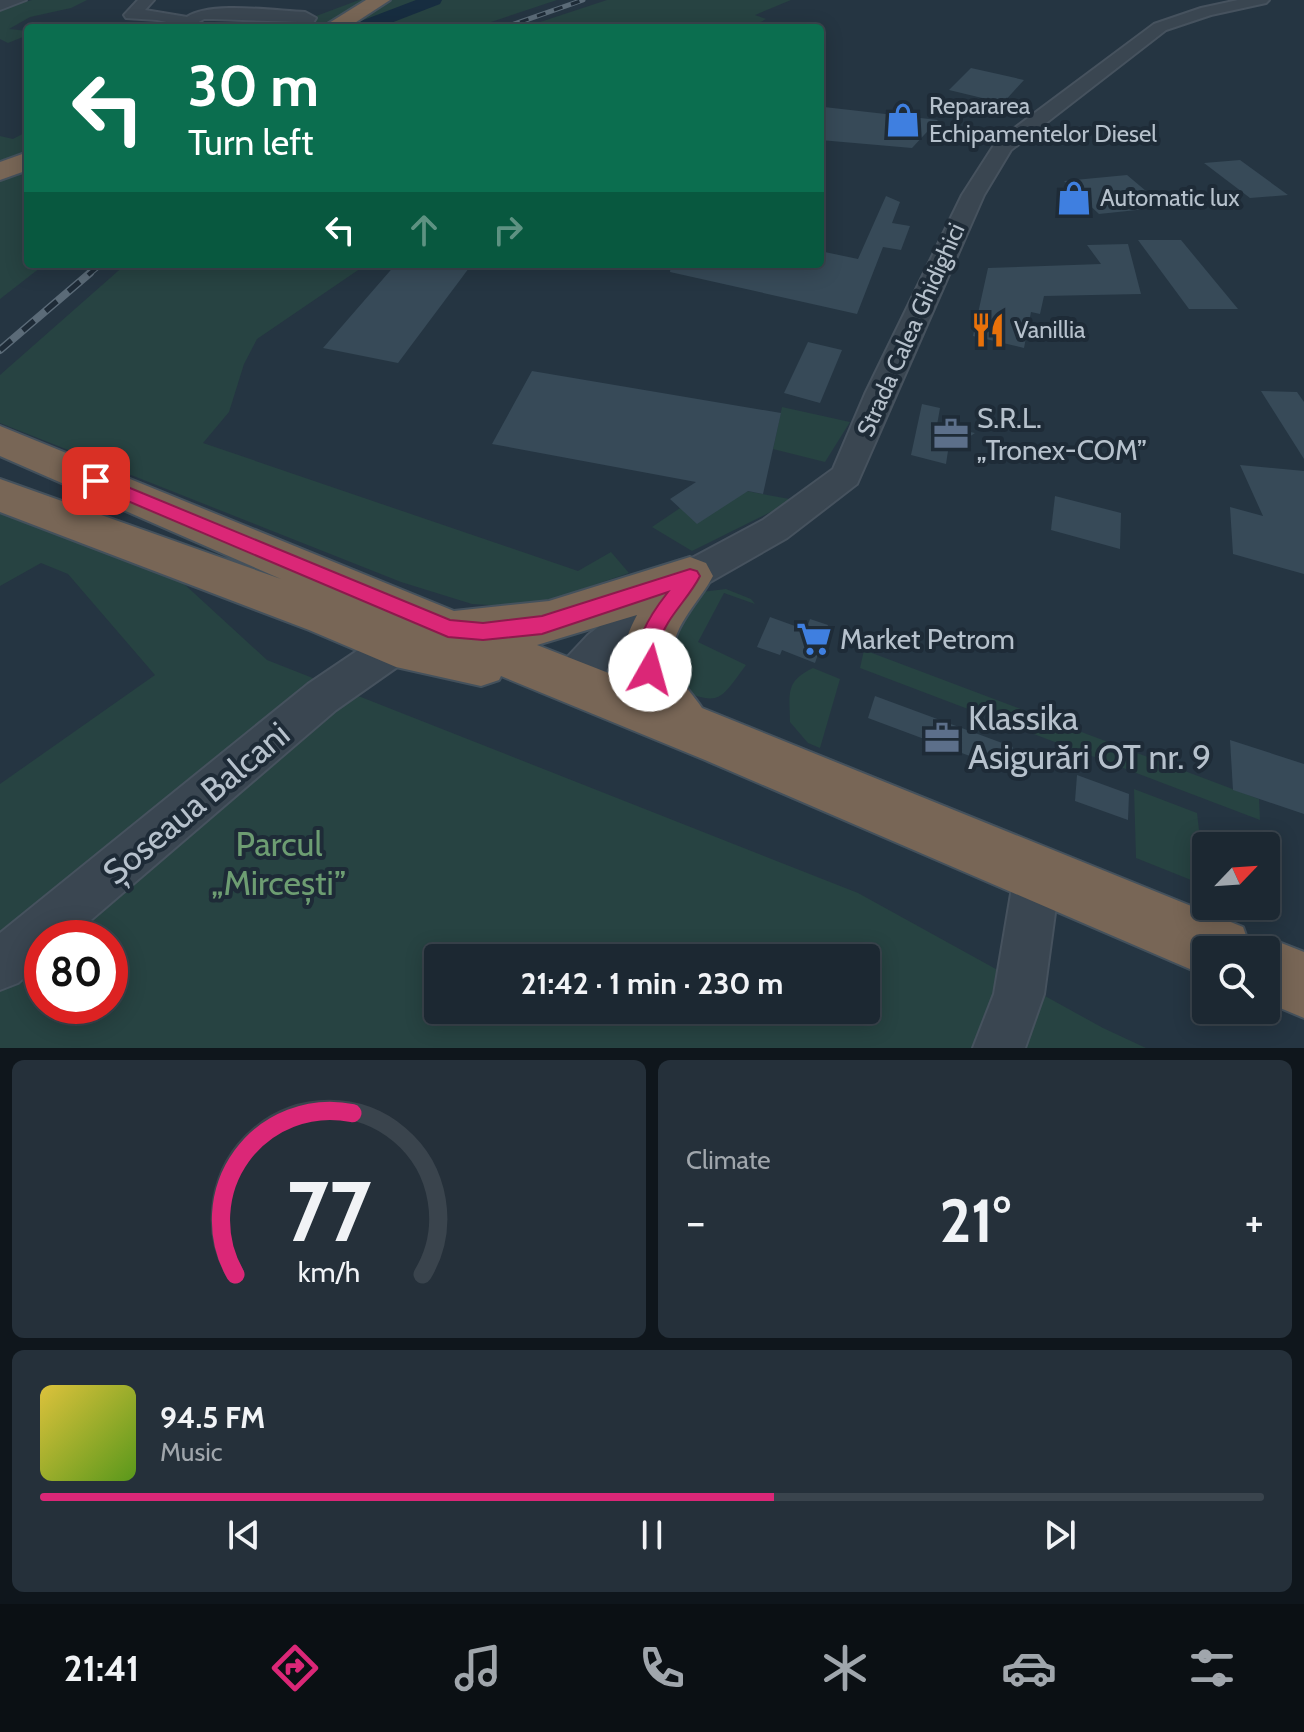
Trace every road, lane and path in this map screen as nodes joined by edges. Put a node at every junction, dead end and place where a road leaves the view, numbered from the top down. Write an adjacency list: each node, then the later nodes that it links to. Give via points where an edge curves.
1 (18, 0): 5 (street)
2 (146, 0): 6 (street, via 132,15 178,22 214,14 305,17)
3 (380, 0): 7 (highway)
4 (1261, 0): 12 (street, Strada Calea Ghidighici, via 1160,27 1003,146 968,204 846,476 775,529)
5 (0, 5)
6 (304, 24)
7 (339, 24)
8 (24, 162): 9 (highway)
9 (0, 172)
10 (0, 440): 13 (highway)
11 (0, 495): 14 (highway)
12 (690, 576): 13 (highway, via 542,625 483,631); 15 (street, Strada Calea Ghidighici, via 634,619); 16 (highway, via 660,617 648,646 650,670)
13 (448, 628): 15 (highway)
14 (396, 646): 15 (highway); 19 (street, Șoseaua Balcani, via 322,697)
15 (570, 682): 16 (highway)
16 (683, 726): 17 (highway)
17 (1037, 876): 18 (highway); 22 (street, via 1019,994)
18 (1192, 939)
19 (0, 965)
20 (1280, 975): 21 (highway)
21 (1304, 985)
22 (999, 1048)

